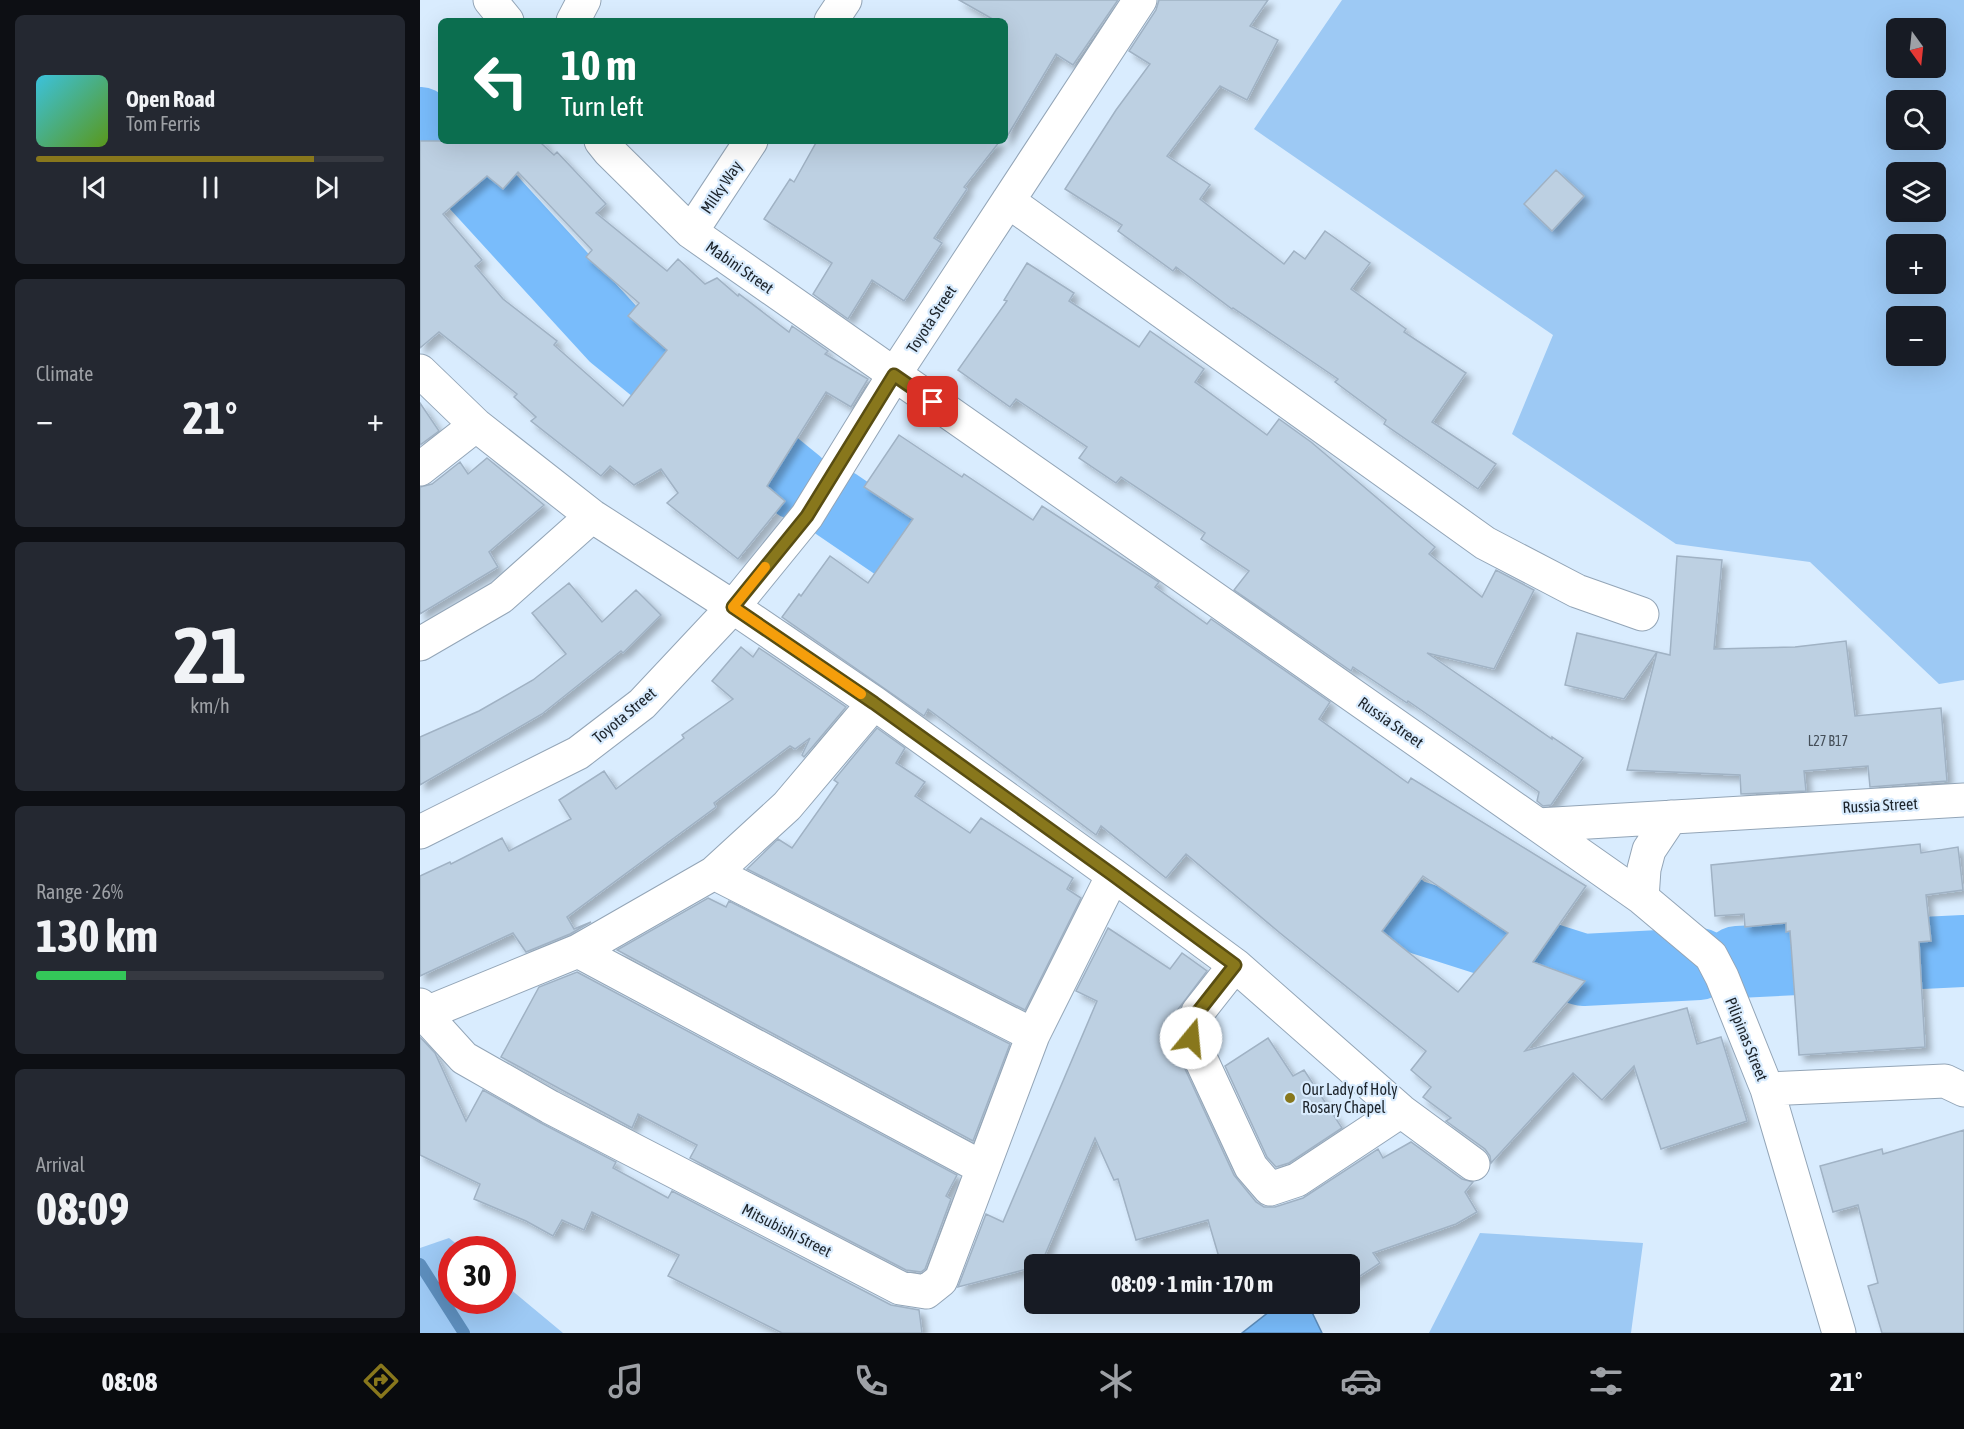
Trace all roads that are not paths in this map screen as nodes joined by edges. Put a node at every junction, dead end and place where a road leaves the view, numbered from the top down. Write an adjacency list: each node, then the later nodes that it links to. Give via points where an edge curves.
1 (490, 0): 5 (street)
2 (584, 0): 6 (street)
3 (845, 0): 7 (street)
4 (1140, 0): 10 (street, Toyota Street)
5 (505, 18)
6 (575, 18)
7 (833, 18)
8 (603, 144): 11 (street, Mabini Street)
9 (749, 144): 11 (street, Milky Way)
10 (1008, 201): 13 (street, Toyota Street); 18 (street, via 1485,543 1577,591)
11 (691, 232): 13 (street, Mabini Street)
12 (420, 372): 14 (street)
13 (894, 375): 17 (street, Toyota Street, via 807,516); 23 (street, Russia Street)
14 (476, 425): 15 (street); 16 (street)
15 (420, 469)
16 (592, 516): 17 (street); 19 (street, via 501,597)
17 (733, 607): 20 (street); 24 (street, Toyota Street, via 642,704 578,753)
18 (1642, 614)
19 (420, 644)
20 (874, 703): 25 (street, via 787,806); 26 (street)
21 (1964, 800): 22 (street, Russia Street)
22 (1671, 817): 23 (street, Russia Street); 27 (street, via 1649,850)
23 (1538, 825): 27 (street, Pilipinas Street)
24 (420, 832)
25 (714, 873): 28 (street); 31 (street)
26 (1113, 875): 29 (street); 31 (street, Mitsubishi Street)
27 (1642, 898): 32 (street, Pilipinas Street, via 1711,956)
28 (578, 951): 30 (street); 36 (street)
29 (1235, 965): 34 (street); 34 (street, via 1198,1012 1191,1038 1251,1167 1270,1189 1297,1180)
30 (422, 1010): 36 (street, Mitsubishi Street, via 464,1058 550,1107 900,1288 926,1292 941,1280)
31 (1033, 1035): 36 (street, Mitsubishi Street)
32 (1767, 1089): 33 (street, via 1945,1081); 37 (street, Pilipinas Street)
33 (1964, 1090)
34 (1401, 1111): 35 (street)
35 (1473, 1164)
36 (983, 1168)
37 (1839, 1333)

